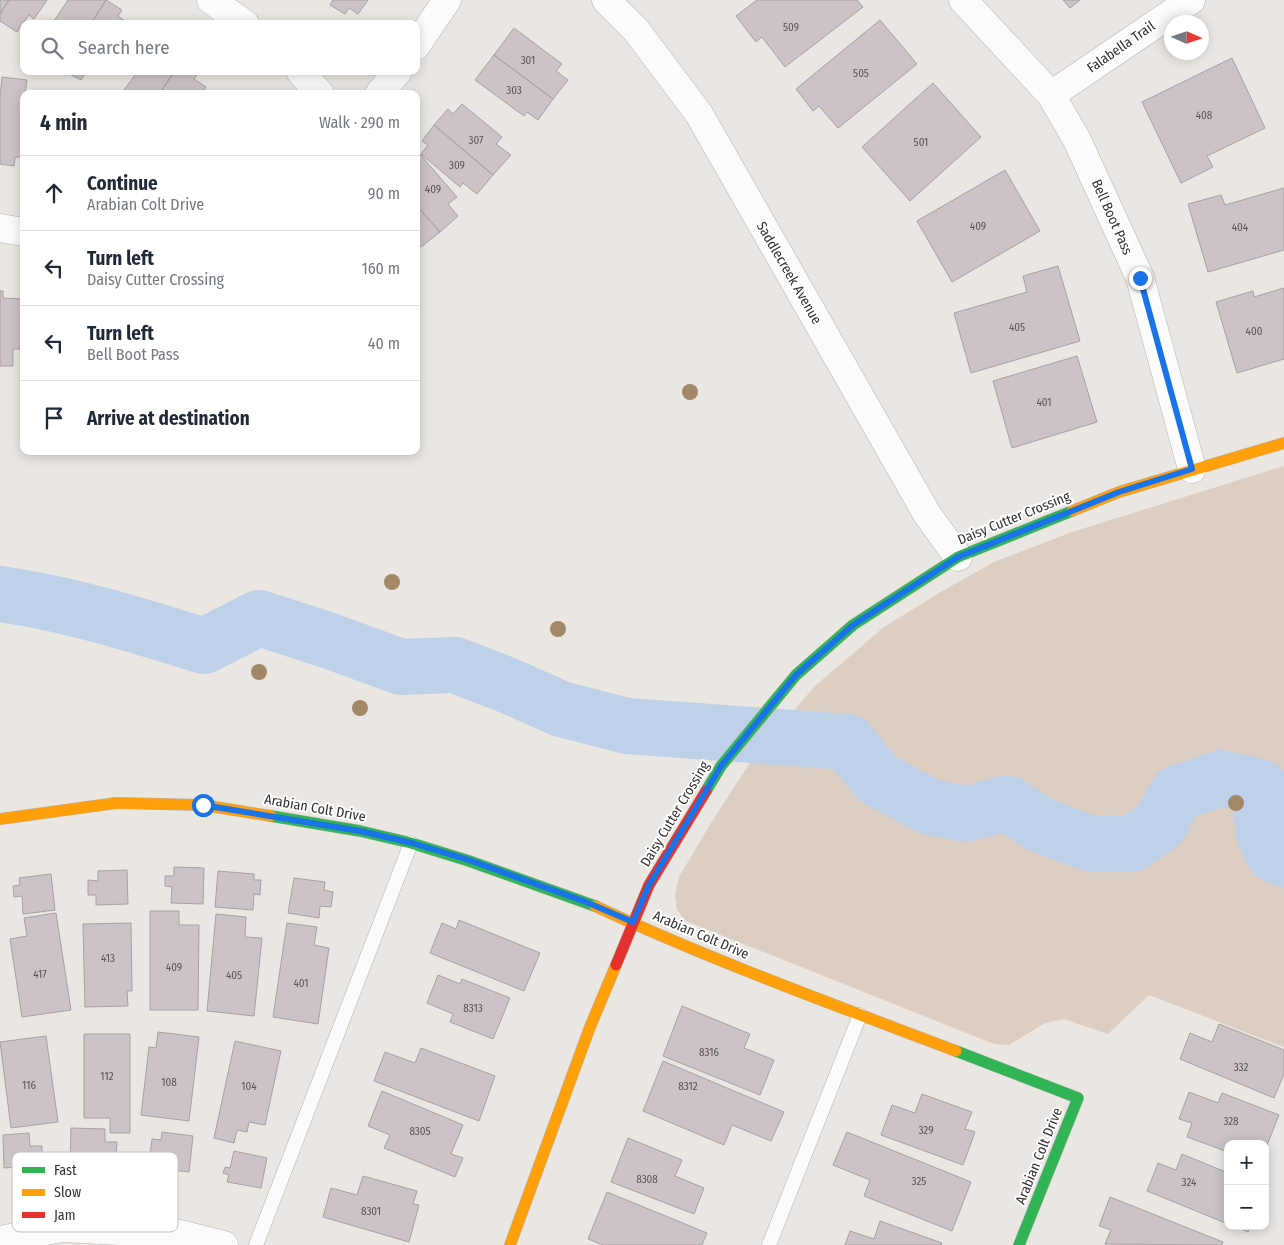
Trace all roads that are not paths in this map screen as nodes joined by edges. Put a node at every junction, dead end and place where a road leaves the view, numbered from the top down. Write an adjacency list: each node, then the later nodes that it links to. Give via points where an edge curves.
1 (211, 0): 6 (street)
2 (447, 0): 7 (street)
3 (606, 0): 17 (street, Saddlecreek Avenue, via 636,30 699,114 927,514)
4 (963, 0): 12 (street, Bell Boot Pass)
5 (1191, 0): 12 (street, Falabella Trail)
6 (239, 20)
7 (420, 40)
8 (303, 75): 10 (street)
9 (395, 75): 11 (street)
10 (317, 90)
11 (382, 90)
12 (1051, 96): 16 (street, Bell Boot Pass, via 1077,140 1140,278)
13 (0, 228): 14 (street)
14 (20, 231)
15 (1284, 443): 16 (street, Daisy Cutter Crossing)
16 (1192, 469): 17 (street, Daisy Cutter Crossing, via 1119,492)
17 (958, 557): 20 (street, Daisy Cutter Crossing, via 853,625 796,675 721,766 649,885)
18 (0, 819): 19 (street, Arabian Colt Drive, via 116,803 203,805 360,831)
19 (412, 843): 20 (street, Arabian Colt Drive, via 469,860); 26 (lane)
20 (633, 922): 21 (street, Arabian Colt Drive, via 709,956); 27 (street, Daisy Cutter Crossing, via 590,1027)
21 (860, 1014): 28 (lane); 29 (street, Arabian Colt Drive, via 1078,1098)
22 (41, 1232): 24 (street)
23 (140, 1232): 25 (street, via 180,1234)
24 (0, 1240)
25 (224, 1245)
26 (256, 1245)
27 (510, 1245)
28 (769, 1245)
29 (1019, 1245)

